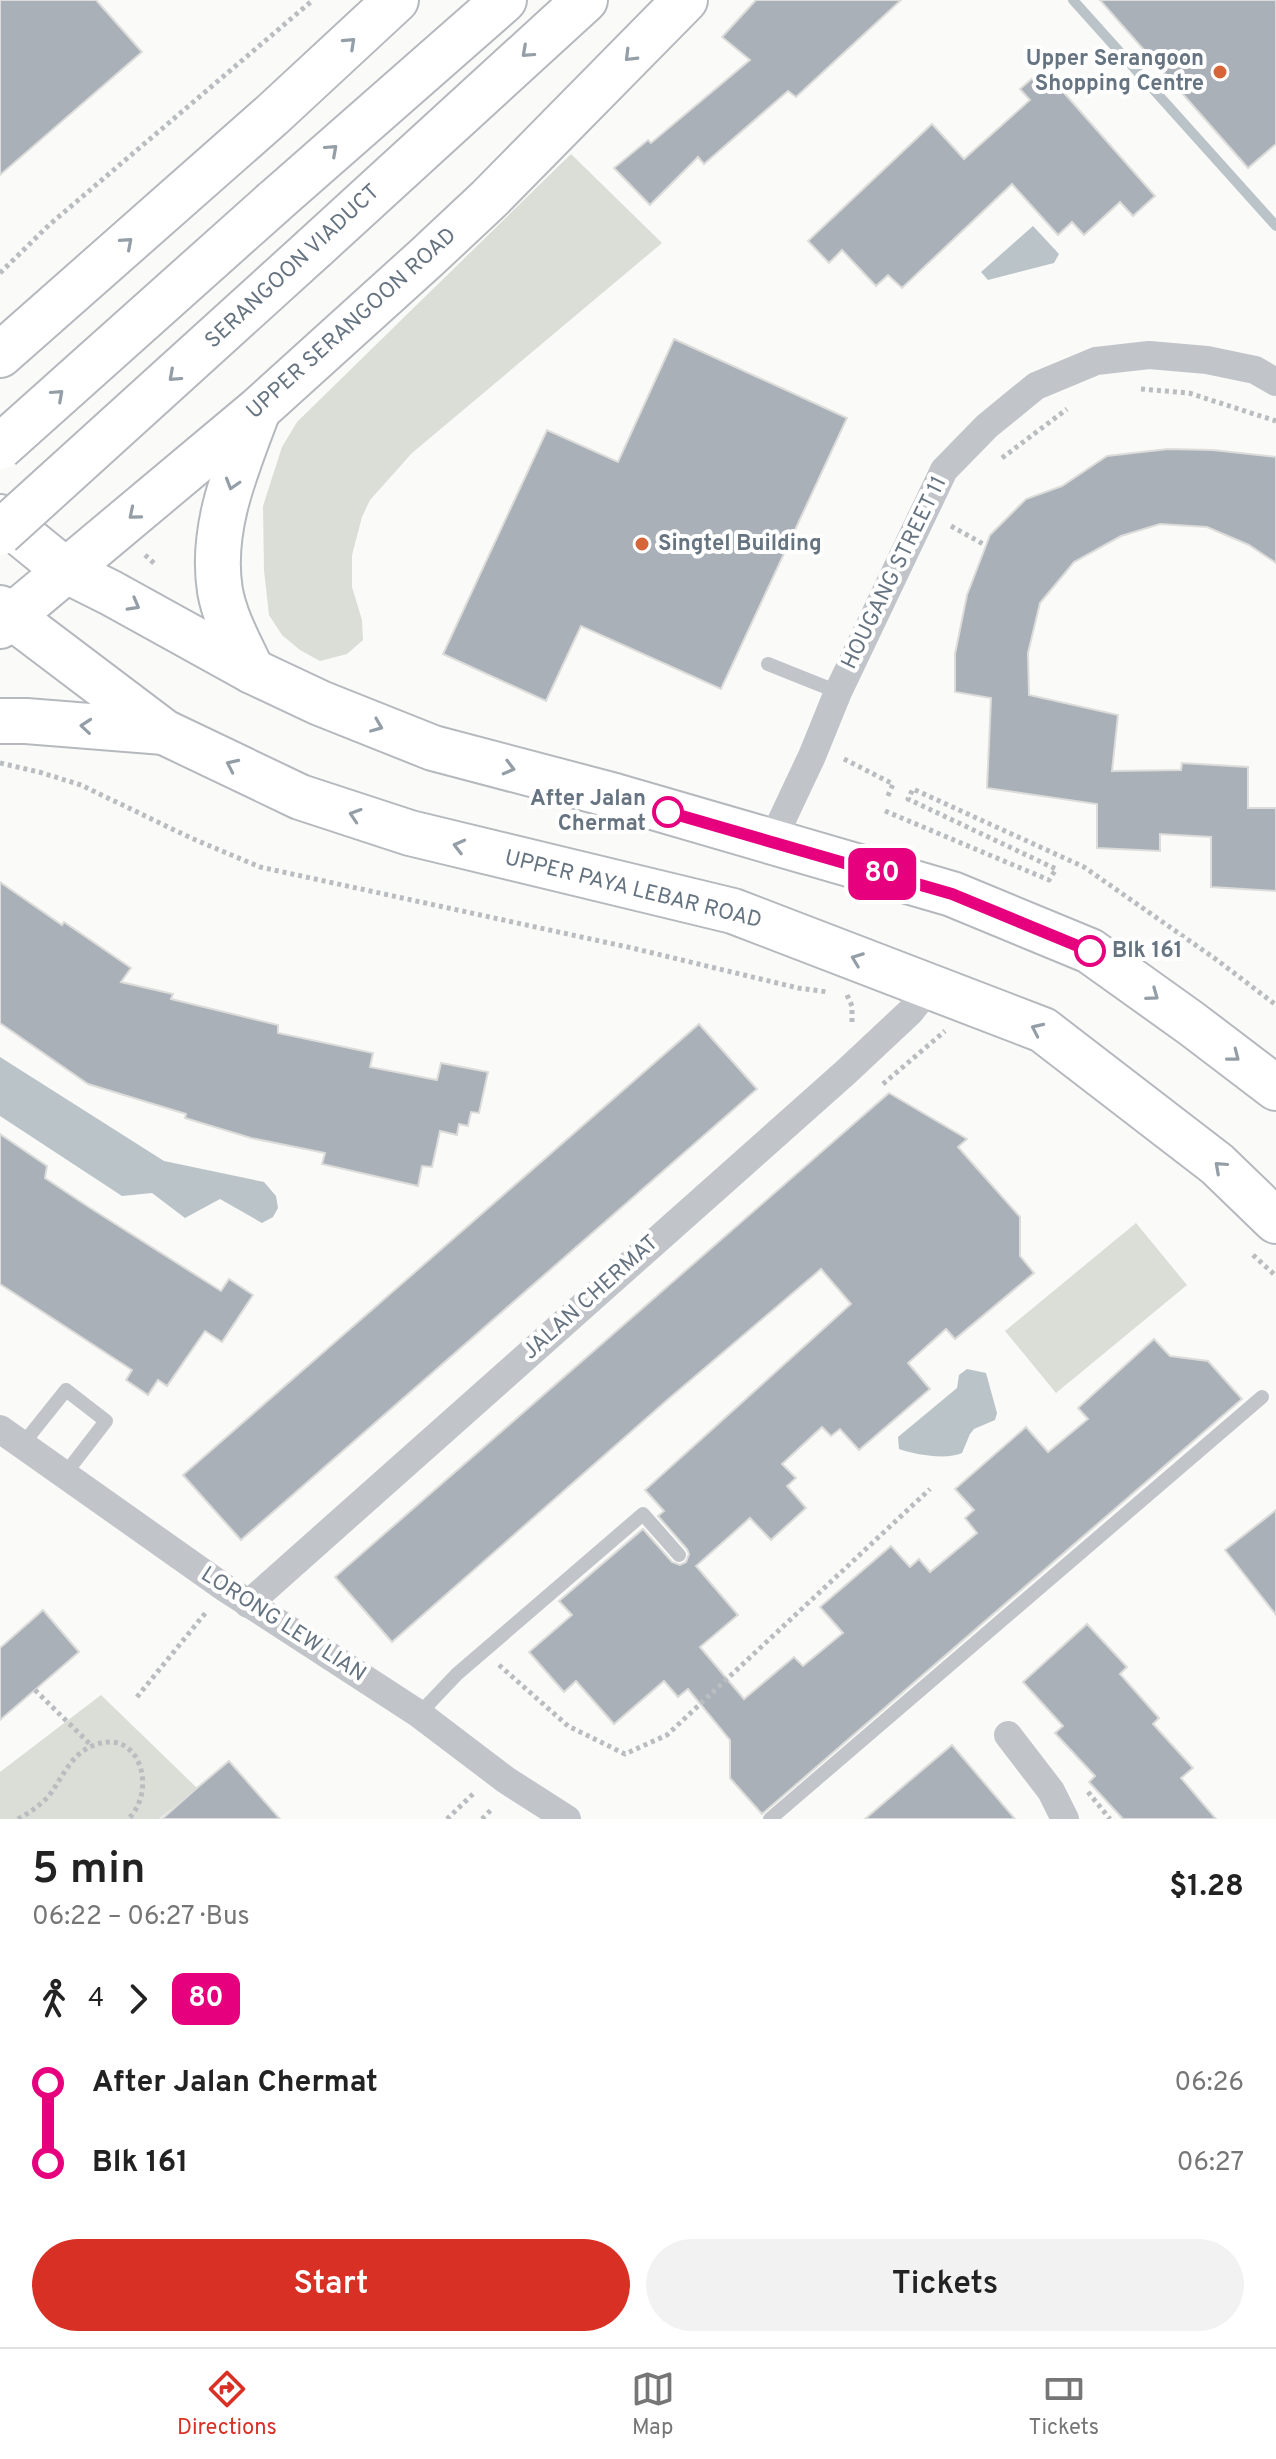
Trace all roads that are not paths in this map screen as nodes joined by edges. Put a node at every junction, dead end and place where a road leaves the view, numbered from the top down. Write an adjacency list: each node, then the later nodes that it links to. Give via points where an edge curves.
1 (504, 0): 10 (main road, one-way to 1, bridge)
2 (585, 0): 12 (main road, SERANGOON VIADUCT, one-way to 12, bridge)
3 (685, 0): 9 (main road, UPPER SERANGOON ROAD, one-way to 9, via 489,199)
4 (391, 1): 5 (main road, one-way to 4, via 272,115)
5 (68, 294): 6 (main road); 7 (main road)
6 (0, 318)
7 (0, 355)
8 (1276, 382): 17 (street, HOUGANG STREET 11, via 1255,370 1149,355 1096,361 1036,386 944,470)
9 (258, 410): 13 (main road, UPPER SERANGOON ROAD, one-way to 13); 16 (main road, one-way to 16, via 232,479 218,554 220,592)
10 (0, 447)
11 (0, 517): 13 (main road)
12 (0, 533)
13 (65, 570): 14 (main road, UPPER SERANGOON ROAD); 16 (main road, one-way to 16)
14 (4, 617): 19 (main road, UPPER PAYA LEBAR ROAD, via 46,642)
15 (768, 664): 17 (lane)
16 (252, 671): 20 (main road, one-way to 20, via 433,748)
17 (838, 692): 20 (street, HOUGANG STREET 11)
18 (0, 721): 19 (main road, one-way to 18)
19 (164, 732): 21 (main road, UPPER PAYA LEBAR ROAD, one-way to 19, via 733,911 410,833 314,802)
20 (771, 843): 22 (main road, one-way to 22, via 952,894 1090,951)
21 (920, 999): 23 (main road, UPPER PAYA LEBAR ROAD, one-way to 21, via 1217,1164 1043,1030); 28 (street, JALAN CHERMAT, via 846,1072)
22 (1276, 1088)
23 (1259, 1233)
24 (1262, 1397): 32 (lane)
25 (11, 1437): 26 (street, LORONG LEW LIAN); 26 (lane, via 66,1390 106,1421)
26 (65, 1474): 28 (street, LORONG LEW LIAN)
27 (679, 1555): 29 (lane, via 643,1514 457,1674)
28 (248, 1604): 29 (street, LORONG LEW LIAN)
29 (419, 1714): 31 (street, LORONG LEW LIAN)
30 (1008, 1735): 33 (street, via 1051,1791)
31 (567, 1819)
32 (770, 1819)
33 (1065, 1819)

